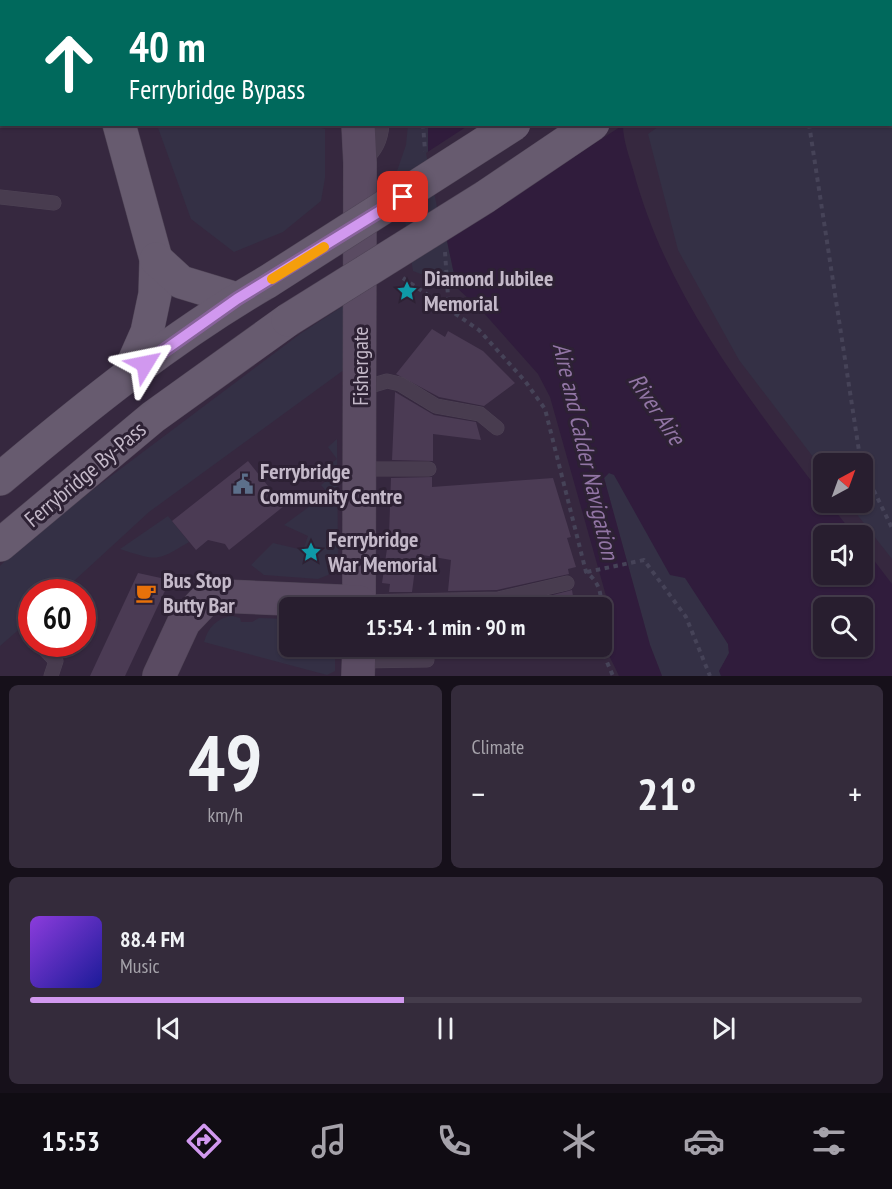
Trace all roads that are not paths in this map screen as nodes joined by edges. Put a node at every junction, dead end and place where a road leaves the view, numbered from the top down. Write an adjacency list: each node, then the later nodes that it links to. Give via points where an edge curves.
1 (120, 126): 9 (main road)
2 (358, 126): 6 (main road, Fishergate)
3 (382, 126): 6 (lane, via 373,153)
4 (511, 126): 10 (main road, bridge)
5 (589, 126): 17 (main road, Ferrybridge By-Pass, bridge, via 288,320 153,417)
6 (360, 163): 12 (main road, Fishergate)
7 (0, 197): 8 (lane)
8 (54, 203)
9 (156, 259): 10 (main road, via 181,282); 11 (main road, via 147,332)
10 (237, 299): 11 (main road)
11 (127, 377): 16 (main road)
12 (360, 389): 13 (lane, via 387,381 400,384 436,406 480,414); 14 (main road, Fishergate)
13 (497, 428)
14 (360, 469): 15 (lane); 19 (main road, Fishergate)
15 (429, 469)
16 (0, 479)
17 (0, 545)
18 (567, 583): 20 (lane)
19 (359, 597)
20 (521, 597)
21 (279, 600): 25 (main road, via 222,596 205,600 184,622)
22 (52, 657): 26 (lane, via 56,661)
23 (427, 660): 24 (lane)
24 (358, 661)
25 (165, 663)
26 (51, 676)

